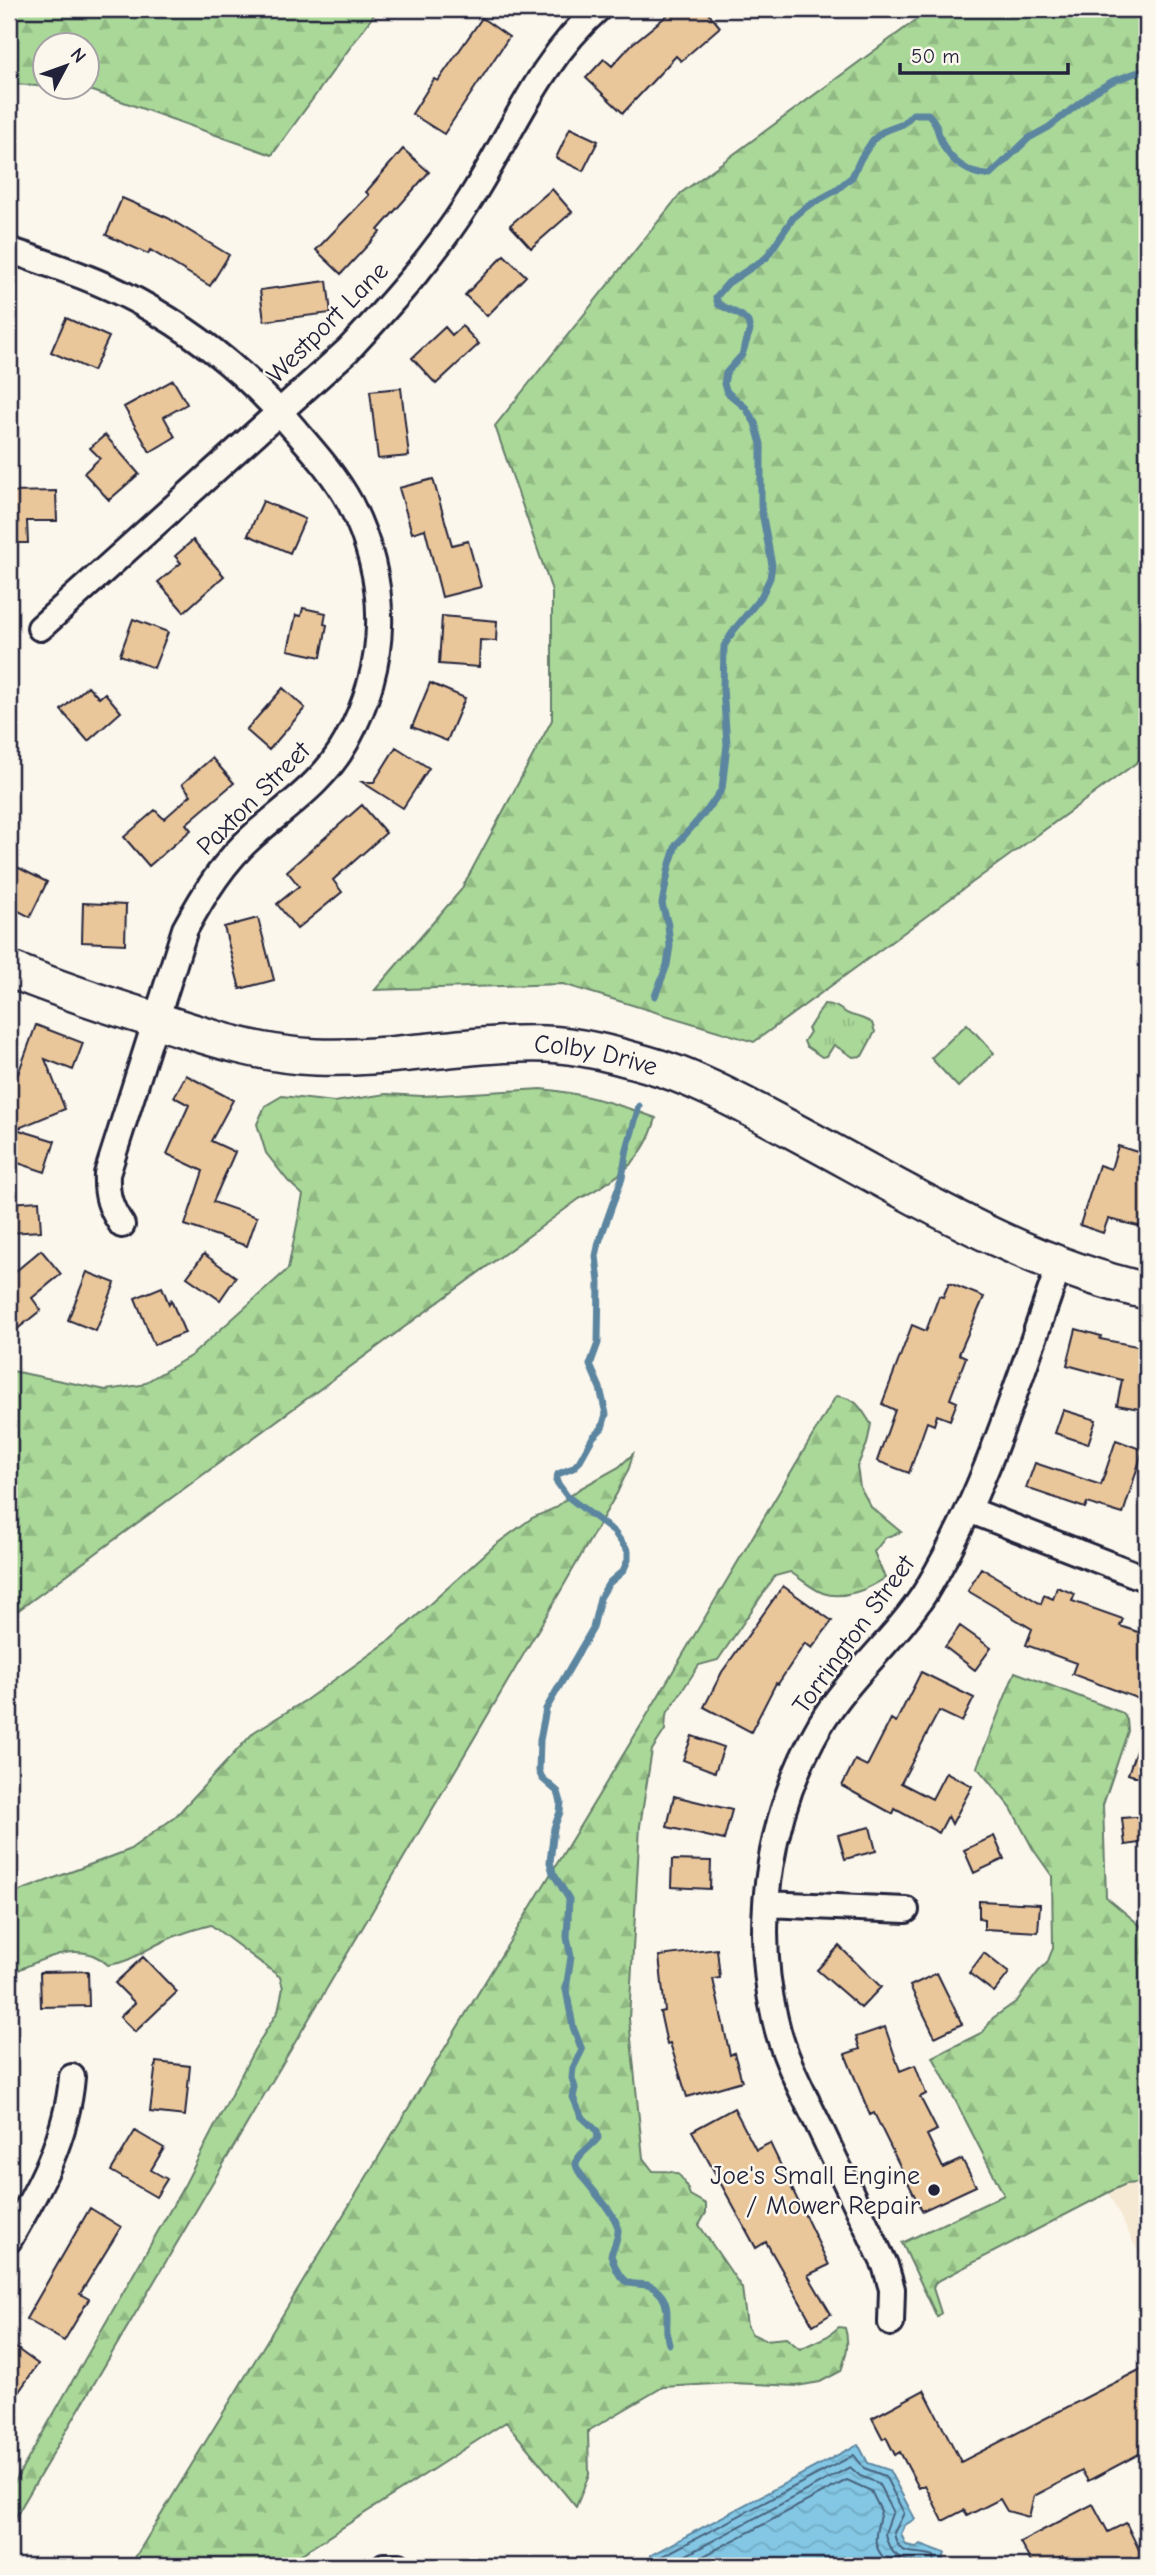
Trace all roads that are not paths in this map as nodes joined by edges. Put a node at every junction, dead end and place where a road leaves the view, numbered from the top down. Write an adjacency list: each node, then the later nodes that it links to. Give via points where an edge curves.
1 (598, 9): 3 (street, Westport Lane, via 534,85 495,159 436,249 348,350)
2 (9, 250): 3 (street, Paxton Street, via 87,277 173,322 216,353)
3 (280, 412): 4 (street, Westport Lane); 6 (street, Paxton Street, via 334,477 364,536 380,607 375,672 361,713 319,779 252,836 203,895 185,929)
4 (40, 628)
5 (9, 969): 6 (street, Colby Drive)
6 (156, 1021): 7 (street, Paxton Street, via 107,1174 111,1210); 8 (street, Colby Drive, via 227,1043 312,1057 549,1044 648,1064 705,1086 975,1227)
7 (122, 1225)
8 (1060, 1264): 9 (street, Colby Drive); 10 (street, Torrington Street)
9 (1147, 1291)
10 (969, 1510): 11 (street); 12 (street, Torrington Street, via 925,1593 834,1705 811,1743 779,1824)
11 (1147, 1579)
12 (766, 1904): 13 (street); 16 (street, Torrington Street, via 766,1953 775,2020 792,2070 885,2266 891,2289)
13 (906, 1910)
14 (72, 2077): 15 (street, via 67,2118 52,2161)
15 (9, 2241)
16 (891, 2323)
17 (384, 2566): 18 (street)
18 (399, 2566)

